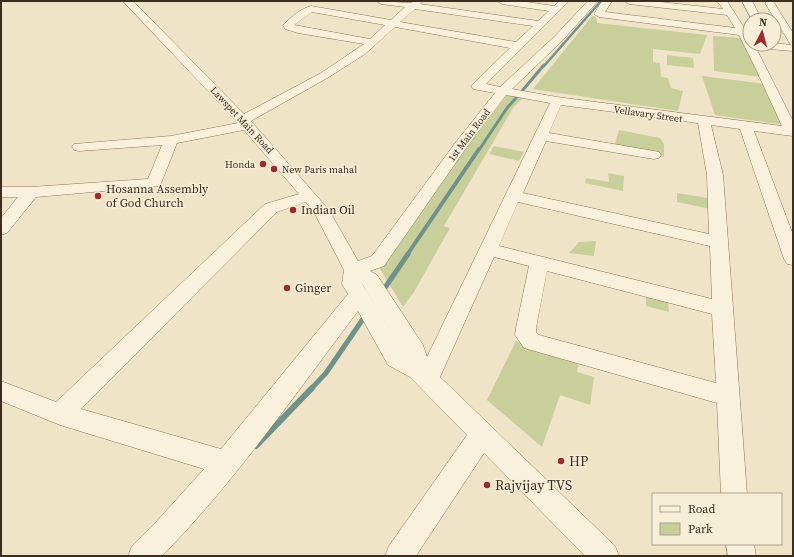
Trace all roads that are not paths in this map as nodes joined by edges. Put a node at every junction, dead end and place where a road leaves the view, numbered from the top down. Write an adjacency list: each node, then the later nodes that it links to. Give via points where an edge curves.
1 (128, 1): 27 (street, Lawspet Main Road)
2 (381, 1): 9 (street)
3 (502, 1): 12 (street)
4 (593, 1): 25 (street, 1st Main Road, via 558,39)
5 (607, 1): 18 (street, via 599,14)
6 (629, 1): 11 (street)
7 (722, 1): 13 (street)
8 (747, 1): 14 (street)
9 (416, 3): 15 (street); 16 (street)
10 (770, 3): 17 (street)
11 (680, 4): 13 (street)
12 (560, 5): 16 (street)
13 (730, 12): 18 (street)
14 (753, 12)
15 (393, 24): 19 (street); 19 (street, via 311,10 305,11 288,25 298,30); 21 (street)
16 (541, 24): 21 (street)
17 (784, 26): 20 (street)
18 (742, 32)
19 (372, 42): 27 (street, via 325,75)
20 (793, 42)
21 (519, 46): 25 (street, Vellavary Street, via 478,86)
22 (782, 46): 23 (street)
23 (793, 48)
24 (754, 52): 30 (street)
25 (503, 91): 26 (street, Vellavary Street); 44 (street, 1st Main Road, via 378,261)
26 (556, 101): 28 (street, Vellavary Street); 31 (street)
27 (246, 122): 32 (street); 37 (street, Lawspet Main Road)
28 (704, 122): 29 (street, Vellavary Street); 40 (street, via 715,175)
29 (746, 127): 30 (street, Vellavary Street); 42 (street)
30 (792, 132)
31 (541, 136): 34 (street); 38 (street)
32 (171, 140): 33 (street); 36 (street, via 154,183)
33 (79, 147)
34 (654, 155)
35 (1, 192): 36 (street)
36 (31, 192): 39 (street)
37 (309, 196): 44 (street, Lawspet Main Road, via 323,214); 50 (street, via 271,208)
38 (513, 196): 40 (street); 41 (street)
39 (1, 229)
40 (718, 242): 46 (street)
41 (488, 249): 43 (street); 47 (street)
42 (793, 259)
43 (539, 263): 46 (street); 49 (street, via 526,328 526,335 532,342)
44 (353, 270): 45 (street, via 352,284); 47 (street, via 370,280 415,351)
45 (359, 295): 47 (street, via 396,358); 52 (street)
46 (722, 309): 49 (street)
47 (422, 375): 51 (street)
48 (1, 391): 50 (street)
49 (727, 396): 53 (street)
50 (60, 414): 52 (street)
51 (482, 434): 55 (street); 57 (street)
52 (226, 463): 56 (street, via 167,532)
53 (734, 493)
54 (740, 545): 58 (street)
55 (598, 553)
56 (142, 556)
57 (399, 556)
58 (742, 556)

